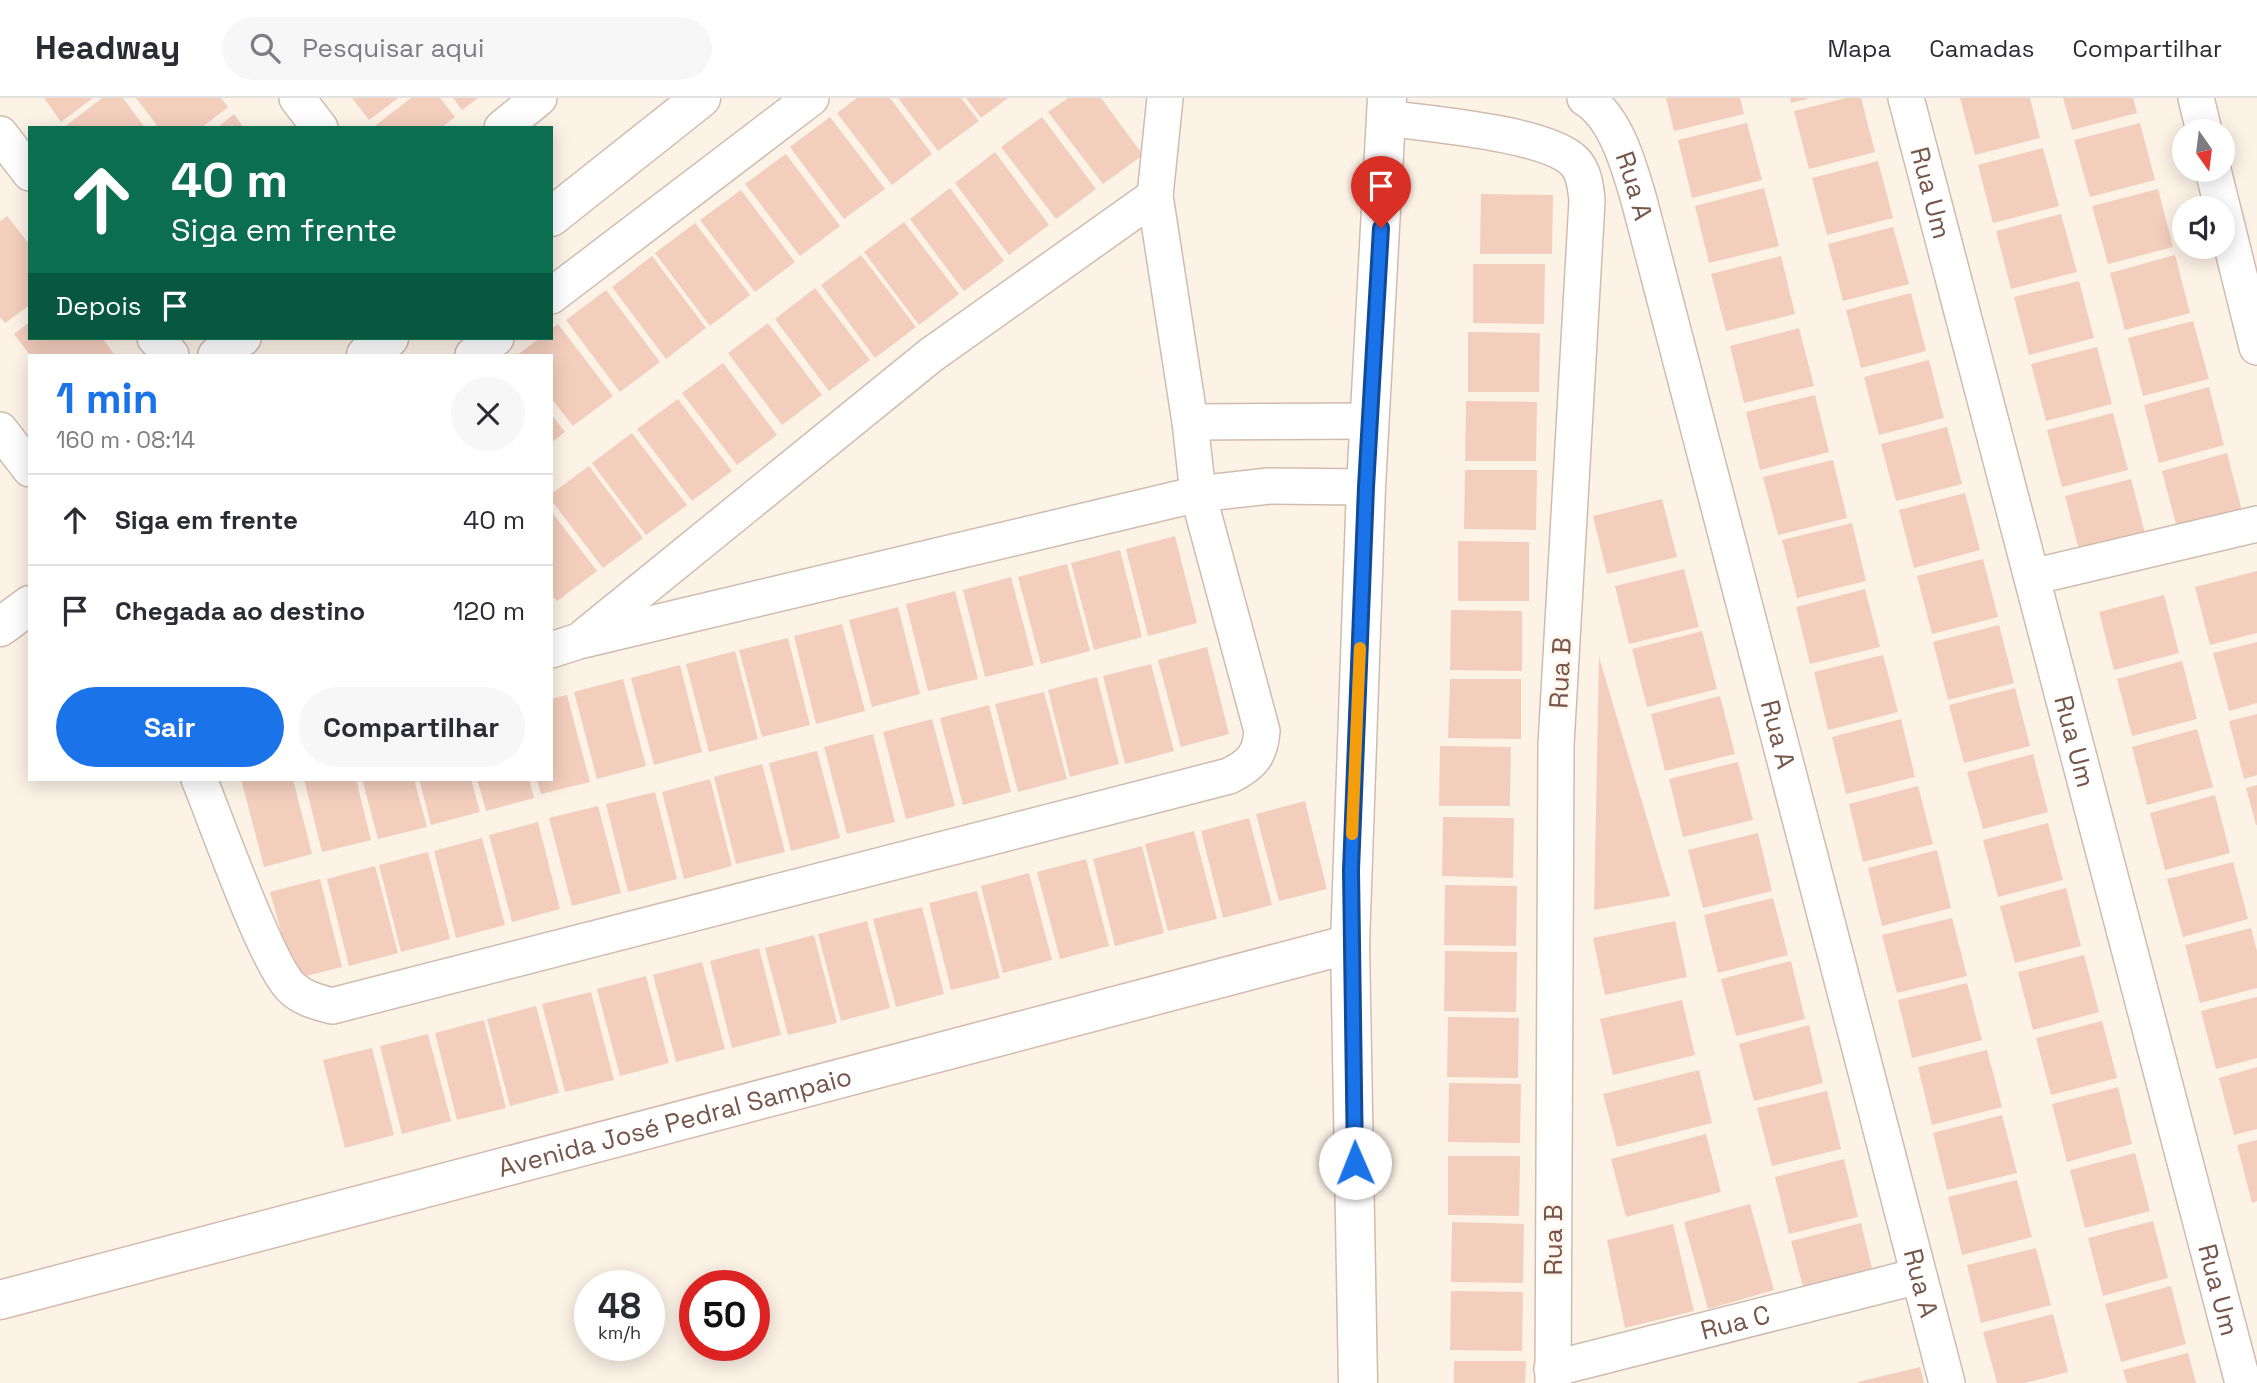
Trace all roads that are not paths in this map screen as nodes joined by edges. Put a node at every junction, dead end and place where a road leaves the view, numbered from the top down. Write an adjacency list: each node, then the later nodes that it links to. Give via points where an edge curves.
1 (297, 98): 11 (street)
2 (539, 98): 12 (street)
3 (701, 98): 19 (main road)
4 (811, 98): 20 (street)
5 (1165, 98): 18 (street)
6 (1586, 98): 14 (street, Rua A, via 1599,107)
7 (1906, 98): 37 (street, Rua Um)
8 (2196, 98): 10 (street)
9 (1387, 108): 15 (street, via 1546,146); 30 (main road)
10 (2201, 119)
11 (318, 126)
12 (504, 126)
13 (0, 134): 16 (street)
14 (1614, 135): 15 (street); 43 (street, Rua A, via 1639,200)
15 (1574, 161): 45 (street, Rua B, via 1585,181 1587,201 1556,745)
16 (28, 170)
17 (2216, 182): 25 (street)
18 (1155, 195): 31 (street); 40 (street, via 931,355)
19 (553, 215)
20 (553, 294)
21 (157, 340): 26 (street)
22 (240, 340): 27 (street)
23 (386, 340): 28 (main road)
24 (493, 340): 29 (street)
25 (2257, 347)
26 (171, 354)
27 (218, 354)
28 (367, 354)
29 (474, 354)
30 (1370, 421): 31 (street); 34 (main road)
31 (1190, 422): 35 (street)
32 (0, 430): 33 (street)
33 (28, 466)
34 (1366, 487): 35 (street, via 1269,486); 42 (main road)
35 (1198, 494): 40 (street); 41 (street, via 1262,731 1261,747 1250,766 1229,776 332,1006 291,988 271,953)
36 (2257, 524): 37 (street)
37 (2032, 578): 48 (street, Rua Um)
38 (28, 606): 39 (main road)
39 (0, 627)
40 (565, 646)
41 (200, 781)
42 (1350, 944): 44 (main road, Avenida José Pedral Sampaio); 46 (main road)
43 (1919, 1276): 45 (street, Rua C); 47 (street, Rua A)
44 (0, 1300)
45 (1553, 1376)
46 (1358, 1383)
47 (1947, 1383)
48 (2243, 1383)

